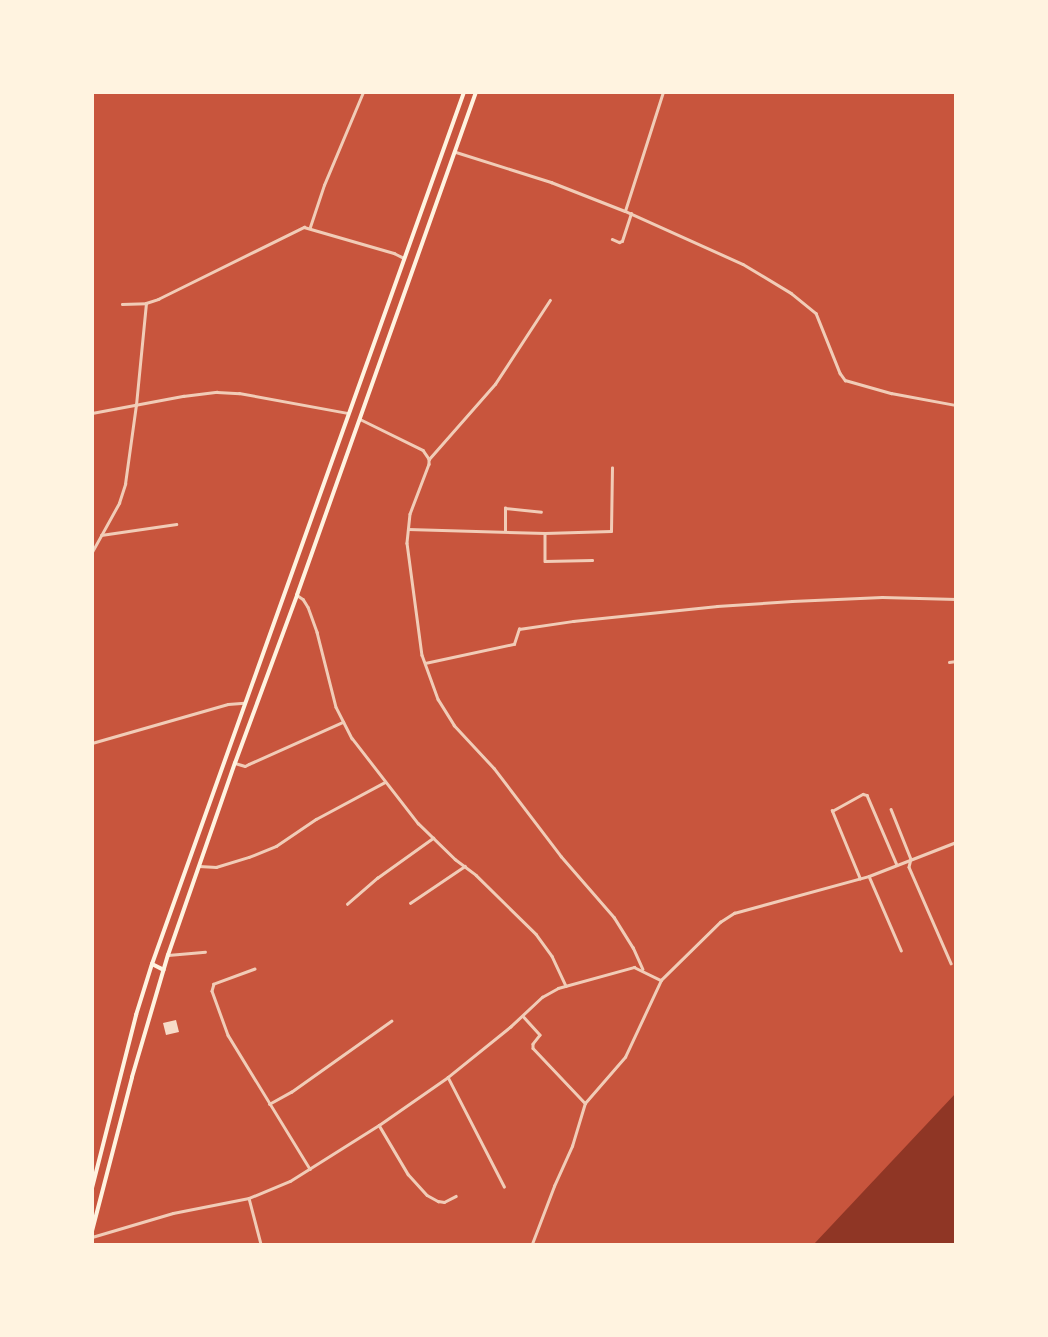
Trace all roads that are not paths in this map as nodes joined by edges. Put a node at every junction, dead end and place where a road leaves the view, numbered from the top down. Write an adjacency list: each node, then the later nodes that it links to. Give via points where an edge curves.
1 (363, 92): 10 (street)
2 (464, 92): 5 (highway)
3 (476, 92): 6 (highway)
4 (663, 92): 8 (street)
5 (459, 107): 6 (highway); 12 (highway)
6 (469, 110): 7 (highway)
7 (456, 152): 8 (street, via 551,182); 17 (highway)
8 (626, 211): 9 (street)
9 (630, 214): 11 (street, via 622,240); 19 (street, via 743,264 791,292 816,313 845,380 891,393)
10 (310, 227): 12 (street); 14 (street, via 301,227 158,299)
11 (612, 239)
12 (405, 259): 16 (highway)
13 (550, 300): 23 (street, via 495,384)
14 (146, 302): 15 (street); 18 (street)
15 (122, 304)
16 (358, 388): 17 (highway); 21 (highway)
17 (368, 391): 22 (highway)
18 (136, 405): 20 (street); 21 (street, via 217,392 240,393); 30 (street, via 125,484 119,503)
19 (956, 405)
20 (92, 413)
21 (348, 413): 38 (highway)
22 (359, 418): 23 (street, via 423,450); 33 (highway)
23 (429, 459): 27 (street)
24 (612, 468): 29 (street, via 612,531)
25 (541, 512): 28 (street, via 505,508)
26 (176, 524): 30 (street)
27 (408, 529): 28 (street); 37 (street, via 410,579)
28 (505, 531): 29 (street)
29 (545, 533): 32 (street, via 545,561)
30 (101, 535): 31 (street)
31 (92, 552)
32 (592, 560)
33 (297, 595): 39 (street, via 308,606); 41 (highway)
34 (956, 599): 37 (street, via 792,601 519,628 514,644)
35 (956, 661): 36 (street)
36 (949, 662)
37 (425, 663): 62 (street, via 438,699 454,725 494,768 561,856 614,918)
38 (244, 703): 40 (highway); 42 (street, via 228,704)
39 (343, 722): 43 (street, via 250,764); 44 (street)
40 (234, 730): 41 (highway); 60 (highway)
41 (245, 735): 43 (highway)
42 (92, 743)
43 (235, 763): 50 (highway)
44 (385, 782): 46 (street); 50 (street, via 316,819 276,846 216,867)
45 (891, 809): 48 (street)
46 (433, 838): 51 (street); 55 (street)
47 (956, 842): 48 (street)
48 (911, 859): 49 (street); 59 (street, via 909,867)
49 (897, 865): 52 (street); 53 (street, via 864,794 832,811)
50 (199, 866): 58 (highway)
51 (465, 866): 54 (street); 65 (street, via 536,934 552,956)
52 (869, 876): 53 (street); 56 (street)
53 (860, 878): 64 (street, via 734,913 720,922)
54 (410, 903)
55 (347, 904)
56 (901, 950)
57 (205, 952): 58 (street)
58 (168, 955): 63 (highway)
59 (951, 963)
60 (152, 964): 63 (highway); 73 (highway)
61 (255, 968): 70 (street, via 214,984 212,991 228,1035)
62 (643, 969): 64 (street); 65 (street, via 626,968)
63 (164, 970): 74 (highway)
64 (661, 980): 69 (street, via 625,1057)
65 (566, 986): 66 (street, via 542,997)
66 (523, 1016): 68 (street); 69 (street, via 540,1035 533,1048)
67 (391, 1020): 70 (street, via 291,1092)
68 (448, 1077): 71 (street); 75 (street)
69 (585, 1103): 82 (street, via 574,1140)
70 (269, 1104): 72 (street)
71 (379, 1125): 72 (street); 77 (street, via 408,1174 427,1195 444,1202)
72 (310, 1169): 78 (street)
73 (97, 1170): 74 (highway); 76 (highway)
74 (107, 1174): 79 (highway)
75 (504, 1186)
76 (92, 1188)
77 (456, 1196)
78 (249, 1198): 80 (street, via 173,1213); 81 (street)
79 (92, 1231)
80 (92, 1237)
81 (261, 1244)
82 (532, 1244)

